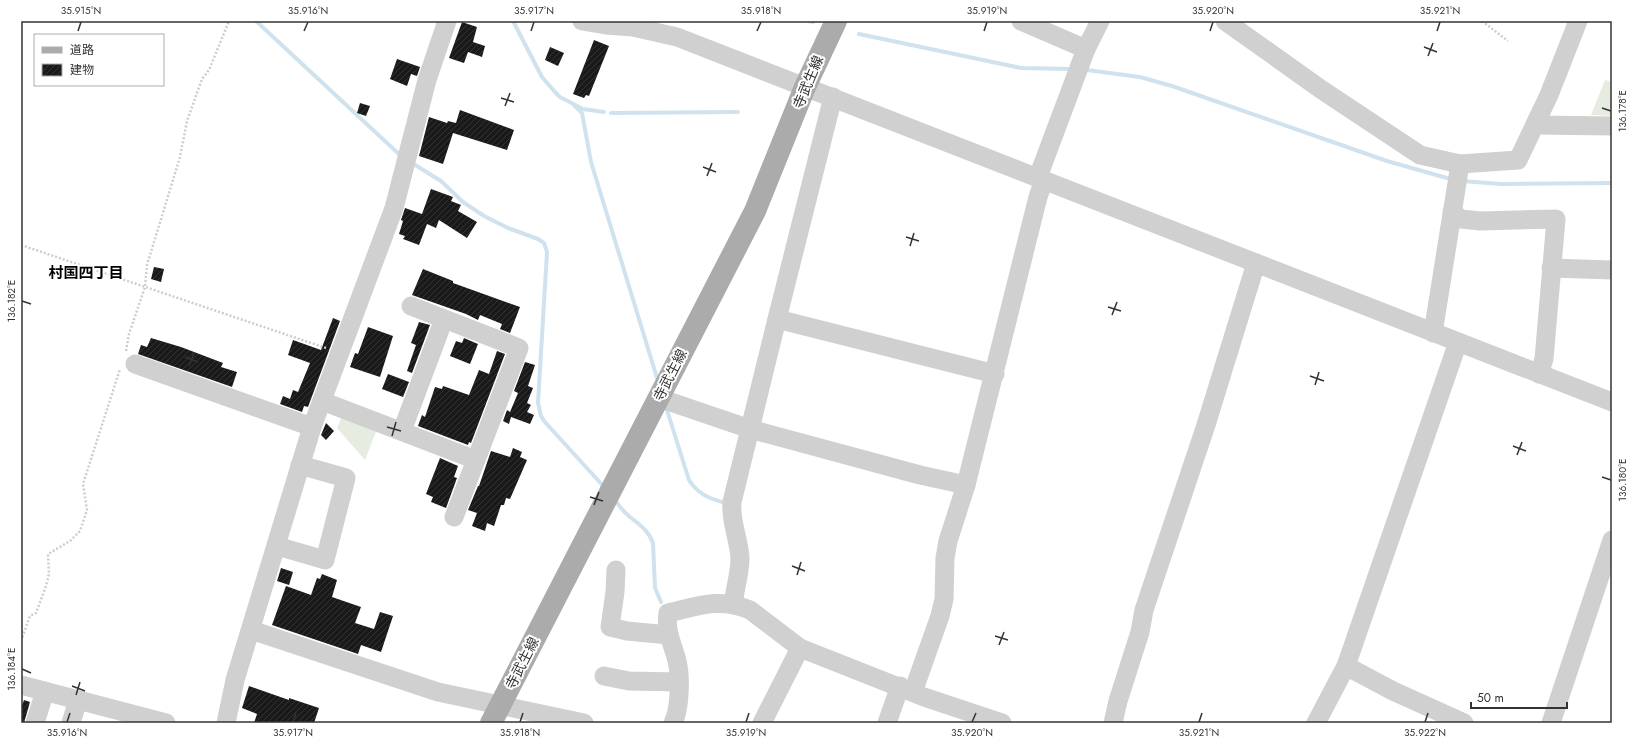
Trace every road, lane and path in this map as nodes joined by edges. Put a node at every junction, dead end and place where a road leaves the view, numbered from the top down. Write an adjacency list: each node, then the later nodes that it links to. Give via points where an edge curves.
1 (229, 21): 24 (path, via 202,79 187,120 180,157 147,265)
2 (446, 21): 30 (street, via 427,80 394,208)
3 (582, 21): 10 (street, via 606,25)
4 (836, 21): 13 (main road, 寺武生線)
5 (1021, 21): 12 (street)
6 (1100, 21): 12 (street)
7 (1224, 21): 17 (street, via 1420,155)
8 (1482, 21): 11 (path)
9 (1578, 21): 15 (street)
10 (633, 24): 13 (street, via 677,37)
11 (1508, 41)
12 (1086, 49): 18 (street)
13 (805, 87): 14 (street); 34 (main road, 寺武生線, via 755,211)
14 (834, 97): 18 (street); 27 (street)
15 (1536, 125): 16 (street); 17 (street, via 1518,160)
16 (1612, 126)
17 (1460, 164): 19 (street)
18 (1041, 179): 21 (street); 32 (street)
19 (1452, 212): 22 (street, via 1461,219 1480,221 1556,219); 28 (street)
20 (21, 245): 24 (path)
21 (1256, 263): 28 (street); 71 (street, via 1206,425 1144,610)
22 (1552, 268): 23 (street); 33 (street, via 1544,359)
23 (1612, 270)
24 (145, 287): 30 (path); 31 (path, via 129,334)
25 (411, 306): 26 (street)
26 (444, 319): 39 (street); 40 (street, via 519,348)
27 (777, 319): 32 (street); 38 (street)
28 (1433, 333): 29 (street)
29 (1458, 342): 33 (street); 52 (street)
30 (341, 353): 35 (street)
31 (127, 361): 37 (street); 50 (path, via 83,484 87,510 80,532 48,554 49,574 41,601 36,613 30,616)
32 (994, 374): 42 (street)
33 (1539, 374): 36 (street)
34 (659, 398): 38 (street); 59 (main road, 寺武生線)
35 (322, 401): 37 (street); 39 (street)
36 (1612, 402)
37 (312, 427): 41 (street)
38 (750, 429): 42 (street); 47 (street, via 732,507 740,559)
39 (402, 431): 40 (street)
40 (476, 460): 43 (street)
41 (300, 465): 45 (street); 45 (street, via 346,478 325,560)
42 (966, 485): 56 (street, via 946,550 942,611)
43 (454, 517)
44 (1612, 540): 74 (street)
45 (277, 546): 48 (street)
46 (616, 570): 49 (street, via 610,627)
47 (733, 604): 49 (street, via 710,603 668,613 666,624); 51 (street, via 760,616)
48 (251, 630): 59 (street); 65 (street, via 235,680)
49 (669, 635): 54 (street, via 677,662)
50 (21, 641)
51 (800, 648): 56 (street); 68 (street)
52 (1346, 666): 72 (street); 73 (street, via 1393,691)
53 (604, 676): 54 (street, via 629,681)
54 (679, 682): 67 (street, via 676,717)
55 (21, 685): 57 (street)
56 (907, 689): 69 (street); 70 (street)
57 (45, 691): 58 (street); 62 (street)
58 (78, 700): 60 (street); 63 (street)
59 (496, 714): 66 (street)
60 (109, 716): 61 (street)
61 (141, 720): 64 (street)
62 (35, 723)
63 (71, 723)
64 (166, 723)
65 (226, 723)
66 (584, 723)
67 (673, 723)
68 (762, 723)
69 (887, 723)
70 (1002, 723)
71 (1113, 723)
72 (1316, 723)
73 (1464, 723)
74 (1551, 723)

